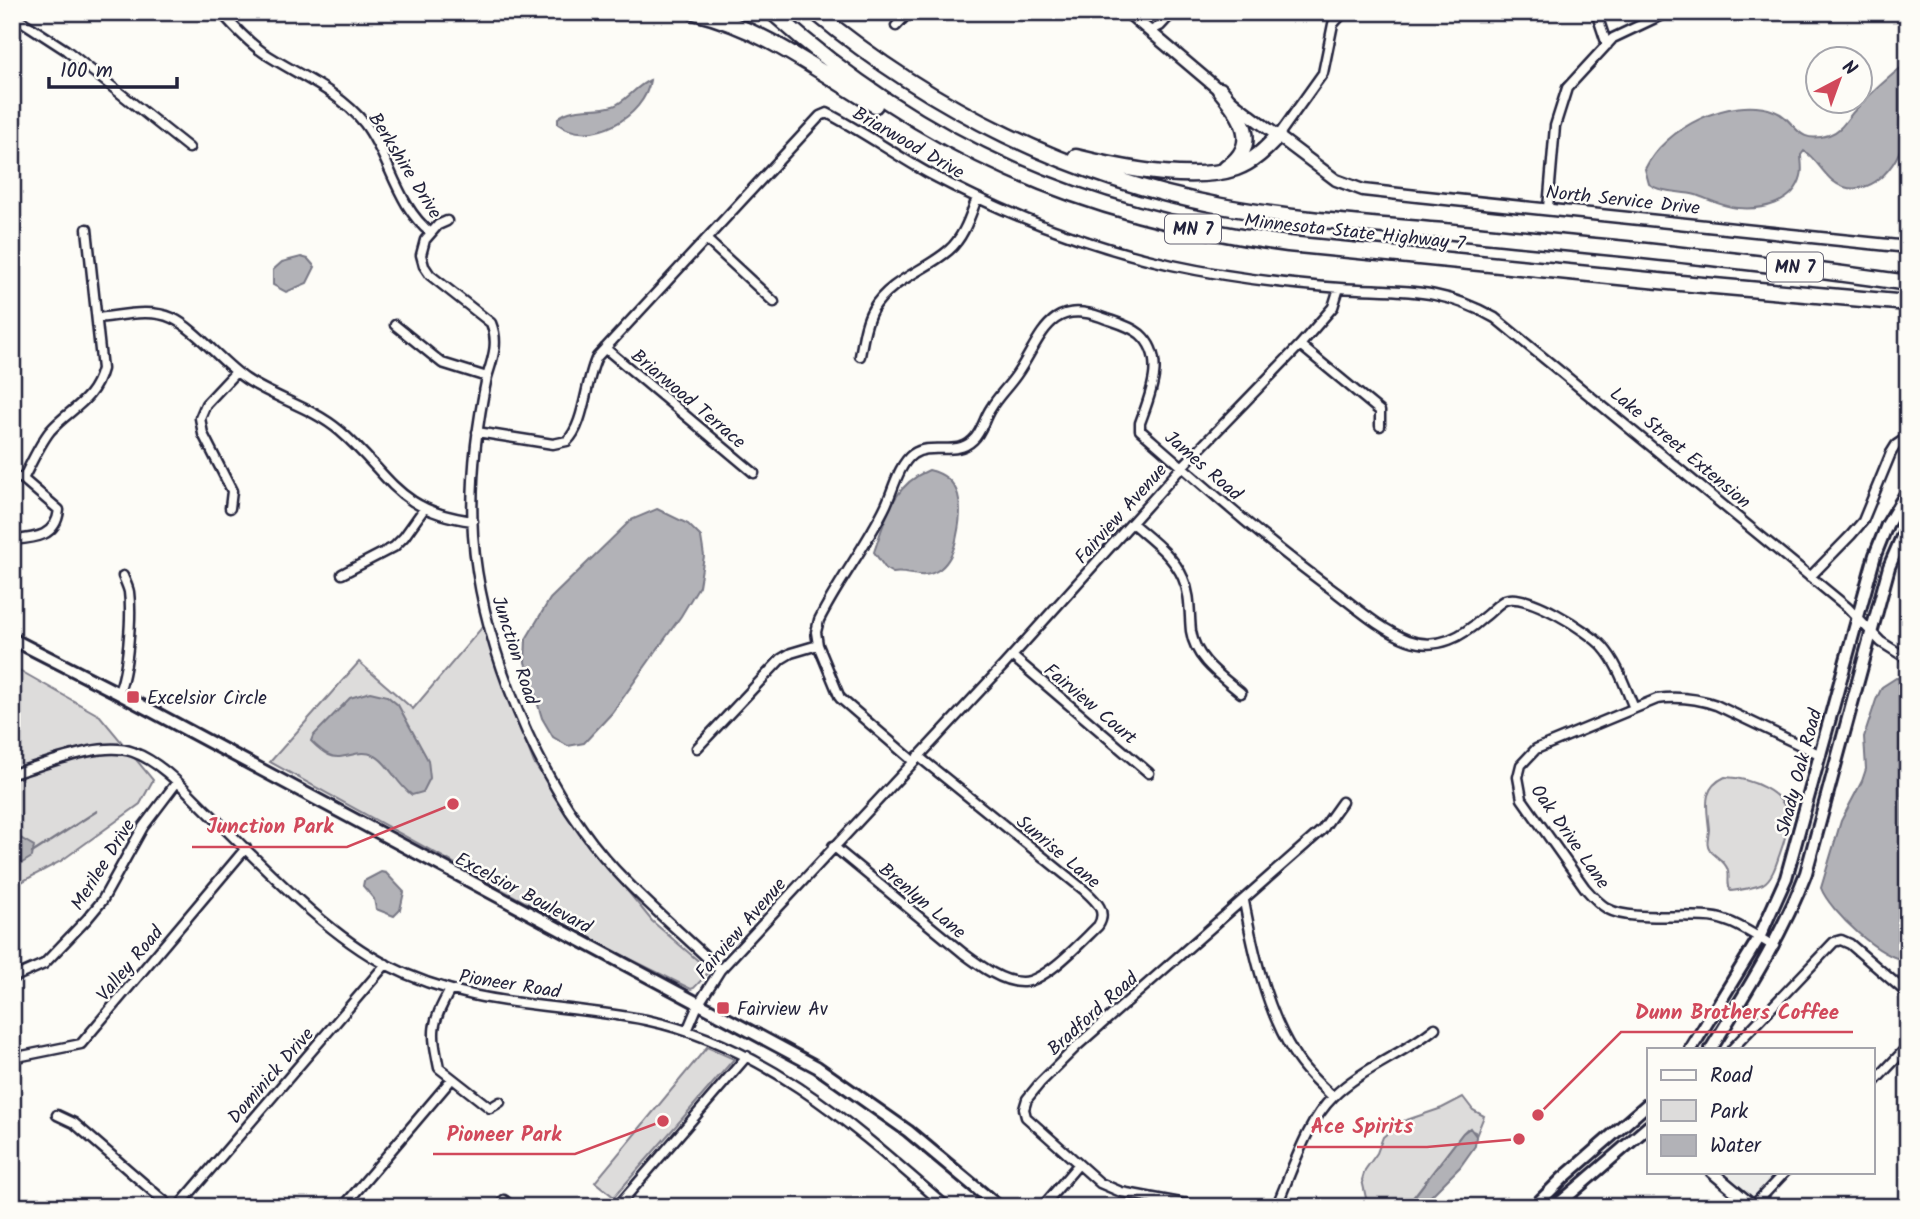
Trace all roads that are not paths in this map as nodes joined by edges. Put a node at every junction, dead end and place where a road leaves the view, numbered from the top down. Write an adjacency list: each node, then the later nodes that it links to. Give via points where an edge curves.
1 (221, 12): 25 (street, Berkshire Drive, via 262,51 346,104 378,142 408,205)
2 (694, 12): 19 (highway, via 785,47 909,125)
3 (772, 12): 19 (highway, Minnesota State Highway 7 / MN 7, via 871,92)
4 (815, 12): 16 (highway, Minnesota State Highway 7 / MN 7, via 902,78)
5 (909, 12): 12 (street)
6 (1127, 12): 13 (street)
7 (1173, 12): 13 (street)
8 (1344, 12): 17 (street, via 1333,24 1323,73)
9 (1596, 12): 14 (street)
10 (1668, 12): 14 (street)
11 (12, 15): 18 (street, via 66,50)
12 (895, 26)
13 (1150, 31): 15 (street)
14 (1607, 45): 22 (street, via 1567,88 1555,126)
15 (1220, 90): 17 (street); 20 (highway, via 1243,121 1245,135 1238,157)
16 (997, 131): 20 (highway, via 1069,156 1140,170); 28 (highway, Minnesota State Highway 7 / MN 7, via 1114,179 1223,206 1737,260)
17 (1279, 136): 20 (highway, via 1252,160); 22 (street, North Service Drive, via 1336,180 1363,190)
18 (189, 148)
19 (983, 158): 31 (highway, Minnesota State Highway 7 / MN 7, via 1112,208 1232,237)
20 (1218, 172)
21 (977, 198): 26 (street, Briarwood Drive, via 823,113); 29 (street, Briarwood Drive, via 1109,249 1169,264 1226,276); 37 (street, via 951,249 878,302)
22 (1548, 208): 27 (street, North Service Drive)
23 (447, 221): 25 (street)
24 (87, 229): 33 (street)
25 (431, 233): 39 (street, Junction Road, via 422,250 424,266 483,314 496,333)
26 (706, 239): 30 (street); 36 (street, Briarwood Drive)
27 (1908, 247)
28 (1908, 283)
29 (1339, 288): 32 (street, Briarwood Drive, via 1444,295); 35 (street, Fairview Avenue, via 1333,307)
30 (774, 302)
31 (1908, 305)
32 (1478, 308): 56 (street, Lake Street Extension)
33 (97, 318): 38 (street, via 144,314 172,318); 46 (street, via 102,355 98,383 81,405 50,431)
34 (395, 325): 39 (street, via 442,363)
35 (1300, 345): 40 (street, via 1380,411); 43 (street, Fairview Avenue)
36 (605, 348): 41 (street, Briarwood Drive, via 592,366 575,430 567,441); 44 (street, Briarwood Terrace)
37 (860, 356)
38 (236, 372): 48 (street, via 206,404 200,418 203,434 232,491); 49 (street, via 329,423 402,495)
39 (487, 377): 41 (street, Junction Road)
40 (1381, 426)
41 (477, 432): 50 (street, Junction Road)
42 (1908, 437): 56 (street, via 1896,445 1858,528)
43 (1181, 468): 51 (street, Fairview Avenue); 60 (street, James Road, via 1140,430 1155,372 1147,341 1127,326 1095,315 1082,312 1056,317 1045,326 974,440 960,448 918,452 905,462 876,526 819,620); 65 (street, James Road, via 1392,633 1410,641 1453,640 1503,601 1523,599 1602,646)
44 (754, 473)
45 (12, 477): 46 (street)
46 (23, 479): 53 (street, via 59,510 58,521 43,534)
47 (1908, 490): 57 (main road, Shady Oak Road, via 1875,555)
48 (230, 508)
49 (424, 509): 50 (street); 54 (street, via 394,547)
50 (473, 521): 79 (street, Junction Road, via 476,564 502,667 530,740 553,782 583,831 620,874)
51 (1132, 523): 61 (street, Fairview Avenue); 64 (street, via 1178,567 1190,600 1194,643 1209,665)
52 (1908, 523): 58 (main road, Shady Oak Road, via 1889,567)
53 (12, 540)
54 (342, 574)
55 (123, 576): 63 (street, via 129,590 127,662)
56 (1810, 577): 57 (street, Lake Street Extension)
57 (1858, 617): 58 (street, Lake Street Extension); 67 (main road, Shady Oak Road)
58 (1872, 631): 62 (street, Lake Street Extension); 77 (main road, Shady Oak Road, via 1806,873)
59 (12, 639): 63 (main road, Excelsior Boulevard)
60 (818, 645): 66 (street, via 781,659); 68 (street, Sunrise Lane, via 840,698)
61 (1012, 656): 68 (street, Fairview Avenue); 69 (street, Fairview Court)
62 (1908, 659)
63 (118, 693): 84 (main road, Excelsior Boulevard)
64 (1241, 693)
65 (1634, 708): 67 (street, Oak Drive Lane, via 1672,697 1701,700); 76 (street, Oak Drive Lane, via 1528,756 1518,777 1522,799 1585,888 1610,911 1713,918)
66 (697, 748)
67 (1821, 755): 76 (main road, Shady Oak Road, via 1786,878)
68 (915, 758): 73 (street, Fairview Avenue); 80 (street, Sunrise Lane, via 1084,890 1102,912 1098,926 1046,973 1021,983)
69 (1149, 773)
70 (12, 774): 71 (street, Pioneer Road, via 115,748 148,760)
71 (177, 782): 74 (street, Pioneer Road); 81 (street, Merilee Drive, via 87,919 44,964)
72 (1342, 802): 75 (street, Bradford Road, via 1322,830)
73 (833, 846): 79 (street, Fairview Avenue); 80 (street, Brenlyn Lane, via 963,953)
74 (246, 848): 78 (street, Pioneer Road, via 337,931); 92 (street, Valley Road, via 81,1045)
75 (1244, 901): 95 (street, via 1255,958 1284,1038); 100 (street, Bradford Road, via 1078,1045 1027,1099 1027,1117)
76 (1759, 938): 77 (street, Oak Drive Lane); 88 (main road, Shady Oak Road)
77 (1774, 946): 89 (main road, Shady Oak Road)
78 (386, 964): 82 (street, Pioneer Road); 105 (street, Dominick Drive)
79 (720, 970): 84 (street, Fairview Avenue)
80 (996, 974)
81 (12, 978)
82 (450, 990): 86 (street, Pioneer Road, via 500,1002 610,1014); 93 (street, via 434,1018 433,1042 439,1068)
83 (1908, 994): 90 (street, via 1850,944 1834,942)
84 (698, 1004): 86 (street, Fairview Avenue); 111 (main road, Excelsior Boulevard, via 846,1086)
85 (1435, 1028): 95 (street)
86 (687, 1031): 91 (street, Pioneer Road)
87 (1908, 1046): 94 (street)
88 (1692, 1048)
89 (1712, 1048)
90 (1733, 1048)
91 (747, 1056): 109 (street); 110 (street, Pioneer Road, via 817,1100)
92 (12, 1058)
93 (451, 1080): 96 (street, via 490,1108); 106 (street)
94 (1874, 1082)
95 (1332, 1097): 114 (street, via 1317,1117)
96 (500, 1102)
97 (1647, 1108): 115 (main road)
98 (57, 1115): 104 (street, via 74,1123)
99 (1647, 1128): 116 (main road)
100 (1078, 1165): 112 (street); 113 (street, Bradford Road, via 1100,1183 1121,1192)
101 (1714, 1174): 103 (street)
102 (1783, 1174): 103 (street)
103 (1753, 1206)
104 (171, 1207)
105 (178, 1207)
106 (343, 1207)
107 (499, 1207): 108 (street, via 504,1200)
108 (512, 1207)
109 (617, 1207)
110 (947, 1207)
111 (999, 1207)
112 (1042, 1207)
113 (1202, 1207)
114 (1276, 1207)
115 (1534, 1207)
116 (1555, 1207)

